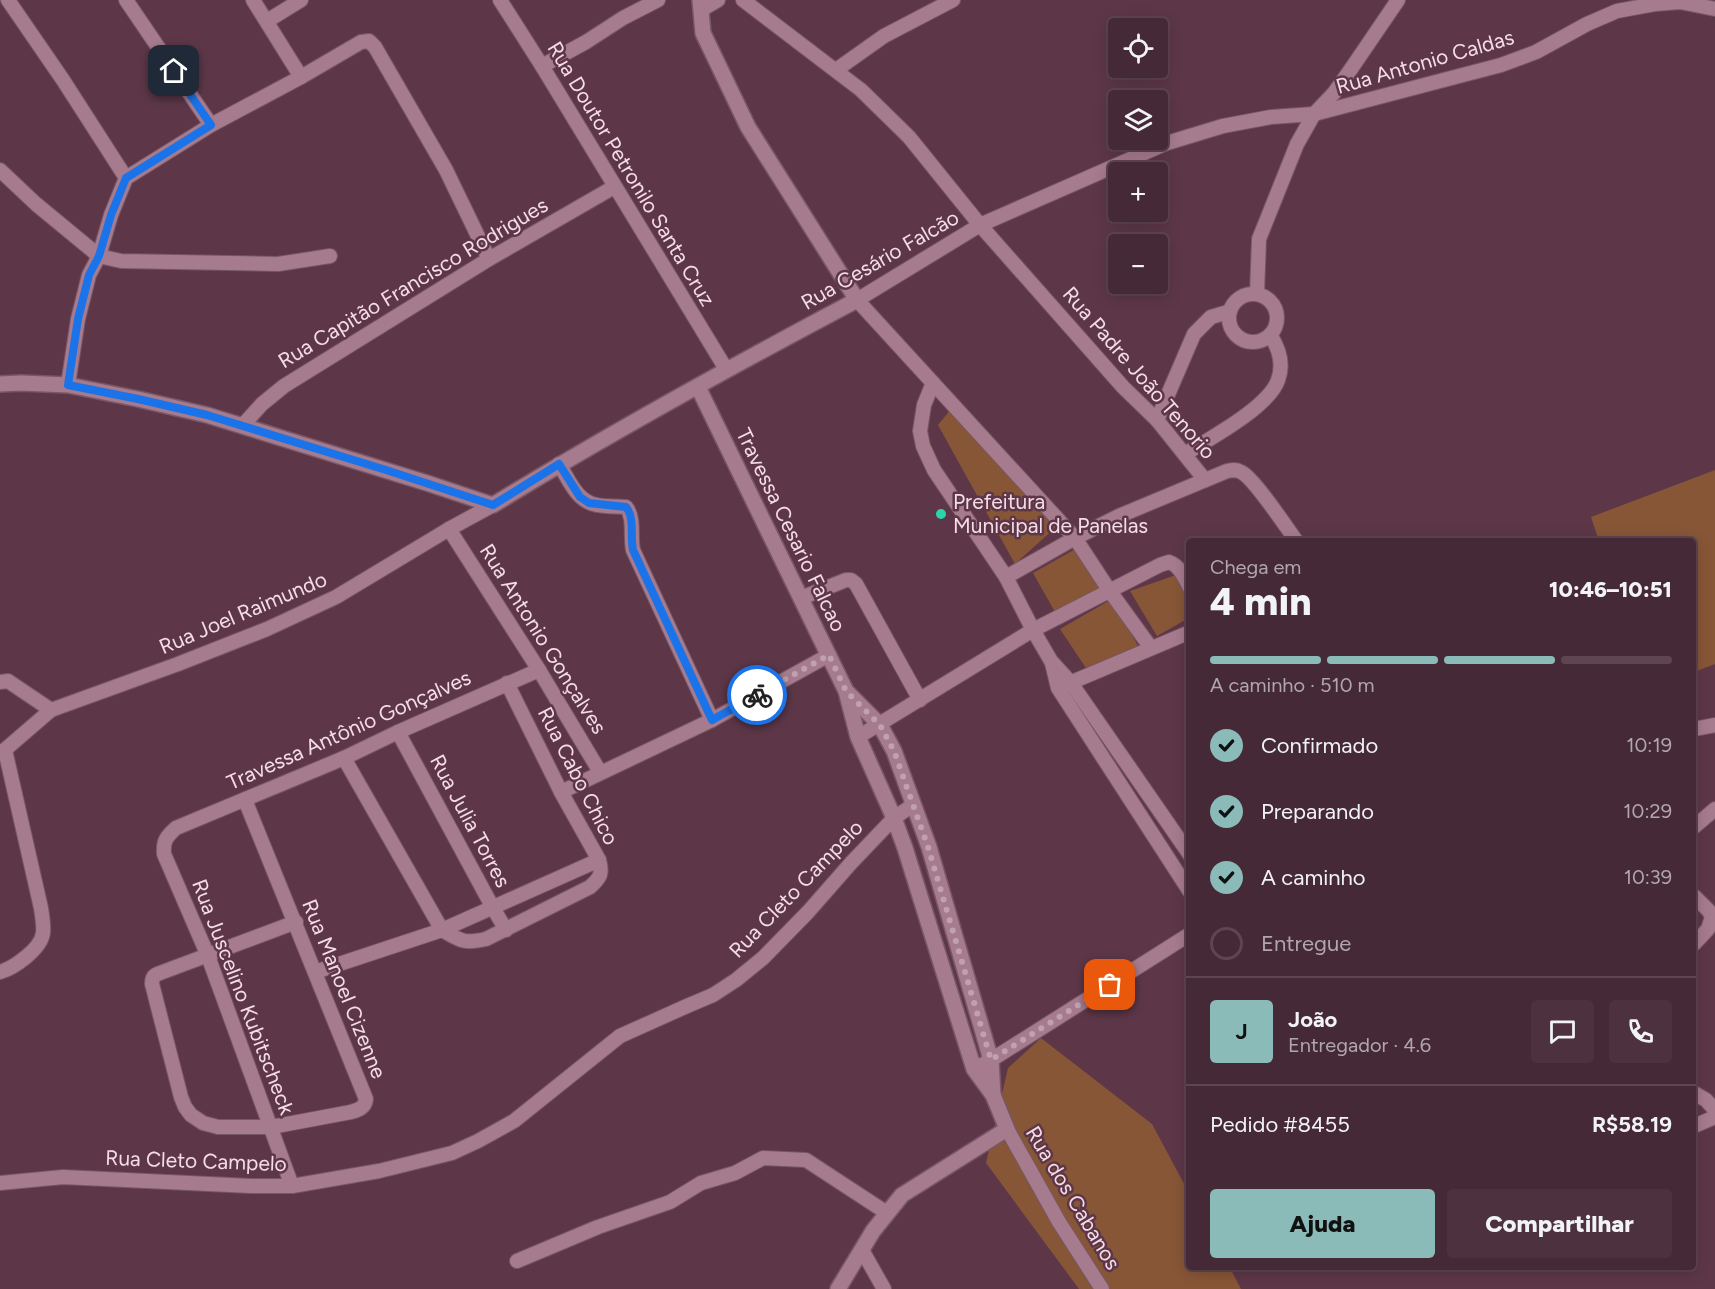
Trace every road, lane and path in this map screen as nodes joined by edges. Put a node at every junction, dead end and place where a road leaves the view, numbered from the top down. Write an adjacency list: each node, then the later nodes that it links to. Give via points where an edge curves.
1 (8, 0): 21 (street)
2 (126, 0): 19 (street)
3 (253, 0): 14 (street)
4 (301, 0): 14 (street)
5 (500, 0): 15 (street, Rua Doutor Petronilo Santa Cruz)
6 (658, 0): 15 (street)
7 (718, 0): 11 (street)
8 (743, 0): 16 (street, Rua Padre João Tenorio)
9 (953, 0): 16 (street, via 884,36)
10 (1398, 0): 18 (street, via 1334,93)
11 (700, 5): 28 (street, via 703,33 748,127)
12 (1616, 5): 13 (street, Rua Antonio Caldas, via 1680,2); 18 (street, Rua Antonio Caldas, via 1536,52 1501,65)
13 (1715, 9)
14 (267, 21): 17 (street)
15 (542, 66): 22 (street, Rua Doutor Petronilo Santa Cruz)
16 (836, 70): 23 (street, Rua Padre João Tenorio, via 909,138)
17 (301, 77): 19 (street); 26 (street, via 352,46 369,41 446,170)
18 (1314, 114): 23 (street, Rua Cesário Falcão, via 1223,126 1167,143); 27 (street, via 1297,144 1259,238)
19 (211, 125): 21 (street)
20 (0, 170): 24 (street)
21 (126, 178): 24 (street)
22 (614, 187): 26 (street, Rua Capitão Francisco Rodrigues); 31 (street, Rua Doutor Petronilo Santa Cruz)
23 (980, 225): 28 (street, Rua Cesário Falcão); 36 (street, Rua Padre João Tenorio)
24 (99, 256): 25 (street, via 121,261 278,264); 34 (street, via 89,275 78,319)
25 (330, 256)
26 (489, 259): 37 (street, Rua Capitão Francisco Rodrigues, via 284,386)
27 (1257, 293): 29 (street, via 1240,297); 30 (street, via 1269,299 1277,310 1277,324)
28 (857, 300): 31 (street, Rua Cesário Falcão); 32 (street)
29 (1228, 312): 30 (street, via 1230,328 1240,339 1256,343); 36 (street, via 1211,317 1194,334)
30 (1271, 336): 38 (street, via 1279,349 1281,367 1269,395 1229,427)
31 (726, 369): 35 (street, Rua Cesário Falcão)
32 (933, 383): 43 (street); 45 (street, via 924,405 920,431 923,446 934,470)
33 (0, 384): 34 (street)
34 (68, 385): 37 (street)
35 (698, 387): 39 (street, Rua Cesário Falcão); 48 (street, Travessa Cesario Falcao)
36 (1157, 420): 38 (street, Rua Padre João Tenorio)
37 (243, 425): 41 (street)
38 (1185, 454): 40 (street, Rua Padre João Tenorio)
39 (559, 464): 41 (street, Rua Cesário Falcão); 62 (street, via 580,497 589,503 626,507 631,513 633,550)
40 (1205, 480): 43 (street); 44 (street, Rua Padre João Tenorio, via 1227,471 1244,472)
41 (493, 505): 42 (street, Rua Joel Raimundo)
42 (449, 529): 54 (street, Rua Antonio Gonçalves); 61 (street, Rua Joel Raimundo, via 336,597 267,629)
43 (1075, 538): 45 (street); 47 (street)
44 (1294, 538)
45 (1006, 577): 49 (street)
46 (1186, 581): 47 (street, via 1179,568 1169,562)
47 (1109, 590): 49 (street); 51 (street)
48 (801, 598): 52 (street, Travessa Cesario Falcao); 60 (street, via 846,580 856,584)
49 (1032, 630): 53 (street); 60 (street)
50 (1186, 634): 51 (street)
51 (1152, 648): 56 (street)
52 (829, 655): 59 (street, Travessa Cesario Falcao); 62 (street)
53 (1051, 662): 56 (street); 58 (street)
54 (539, 670): 57 (street, Travessa Antônio Gonçalves); 70 (street, Rua Antonio Gonçalves)
55 (0, 682): 61 (street, via 8,681)
56 (1071, 682): 58 (street); 77 (street)
57 (507, 683): 66 (street, Travessa Antônio Gonçalves); 71 (street, Rua Cabo Chico)
58 (1058, 688): 79 (street)
59 (846, 691): 63 (street, Travessa Cesario Falcao); 67 (street, Travessa Cesario Falcao)
60 (920, 699): 63 (street)
61 (51, 710): 68 (street)
62 (712, 720): 70 (street)
63 (880, 725): 67 (street); 73 (street, Travessa Cesario Falcao, via 894,751)
64 (1715, 725): 65 (street)
65 (1696, 729)
66 (398, 732): 69 (street, Travessa Antônio Gonçalves); 84 (street, Rua Julia Torres)
67 (858, 737): 75 (street, Travessa Cesario Falcao)
68 (3, 752): 91 (street, via 41,908 43,933 39,944 23,959)
69 (344, 758): 72 (street, Travessa Antônio Gonçalves); 86 (street)
70 (600, 772): 71 (street)
71 (561, 792): 81 (street, Rua Cabo Chico)
72 (245, 800): 78 (street, Travessa Antônio Gonçalves); 85 (street, Rua Manoel Cizenne)
73 (913, 805): 75 (street, Rua Cleto Campelo); 93 (street, Travessa Cesario Falcao)
74 (1715, 808): 76 (street)
75 (894, 818): 94 (street, Travessa Cesario Falcao); 103 (street, Rua Cleto Campelo, via 763,958 736,980 713,995 620,1036 514,1121 452,1153 380,1171)
76 (1696, 825)
77 (1170, 827): 79 (street); 80 (street)
78 (176, 828): 90 (street, Rua Juscelino Kubitscheck, via 166,836 164,854)
79 (1154, 837): 82 (street)
80 (1186, 849)
81 (599, 860): 84 (street); 87 (street, Rua Cabo Chico, via 600,875 590,887)
82 (1186, 886)
83 (1696, 898): 89 (street, via 1712,917 1708,929)
84 (493, 908): 86 (street); 87 (street, Rua Julia Torres)
85 (296, 922): 90 (street); 92 (street, Rua Manoel Cizenne)
86 (442, 930): 87 (street, via 458,940 471,942); 92 (street)
87 (506, 930)
88 (1186, 937): 93 (street)
89 (1696, 942)
90 (208, 956): 100 (street, Rua Juscelino Kubitscheck); 100 (street, via 152,979 181,1097 192,1115 203,1123 218,1127)
91 (0, 972)
92 (315, 972): 100 (street, Rua Manoel Cizenne, via 365,1103 351,1112)
93 (991, 1060): 94 (street); 96 (street, Travessa Cesario Falcao)
94 (974, 1069): 96 (street, Travessa Cesario Falcao)
95 (1696, 1094): 97 (street)
96 (993, 1095): 101 (street, Travessa Cesario Falcao)
97 (1715, 1110)
98 (1715, 1118): 99 (street)
99 (1696, 1125)
100 (271, 1127): 103 (street, Rua Juscelino Kubitscheck)
101 (1007, 1128): 104 (street, via 902,1195); 109 (street, Rua dos Cabanos)
102 (0, 1183): 103 (street, Rua Cleto Campelo, via 63,1177)
103 (292, 1185)
104 (887, 1213): 105 (street); 106 (street, via 806,1160 764,1158 735,1173 701,1183 670,1202)
105 (862, 1250): 107 (street); 108 (street)
106 (517, 1261)
107 (837, 1289)
108 (884, 1289)
109 (1102, 1289)

